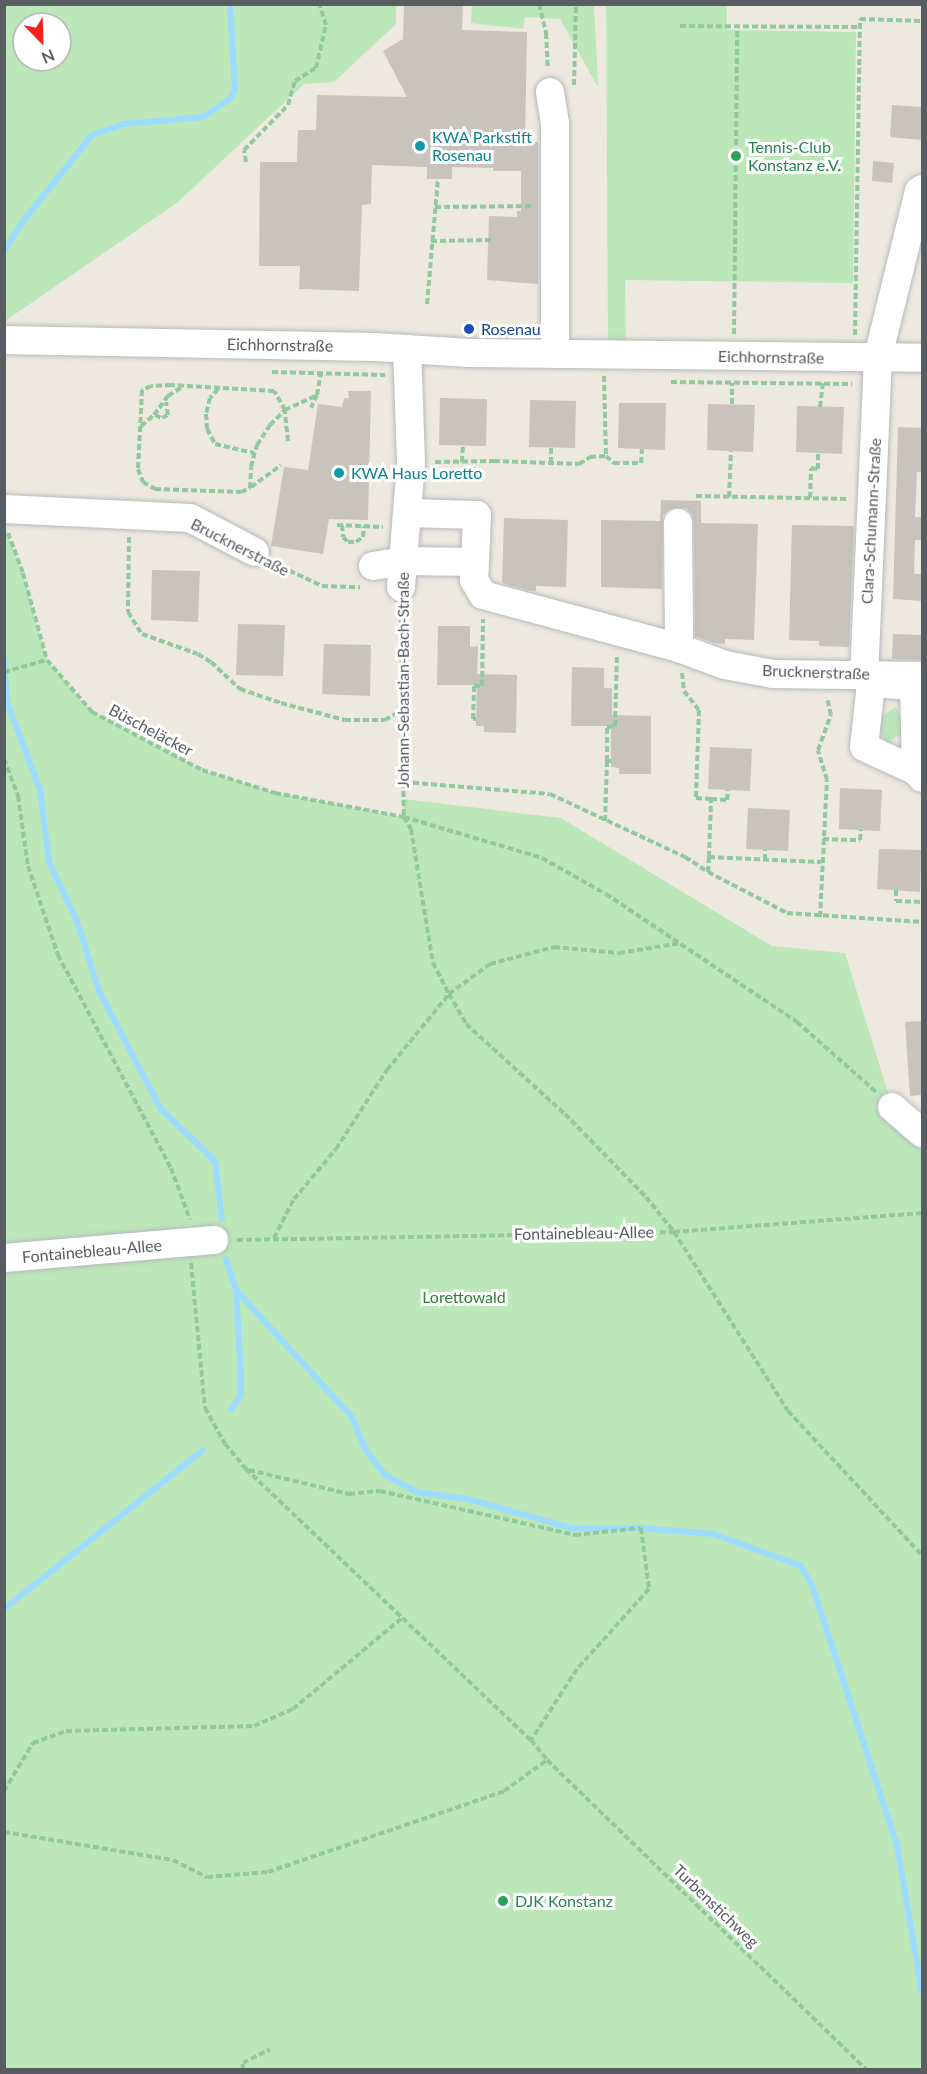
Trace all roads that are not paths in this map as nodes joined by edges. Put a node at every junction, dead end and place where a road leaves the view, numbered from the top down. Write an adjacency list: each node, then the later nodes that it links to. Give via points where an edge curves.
1 (549, 92): 6 (street, via 555,123)
2 (922, 189): 5 (street)
3 (4, 340): 4 (street, Eichhornstraße)
4 (407, 349): 6 (street, Eichhornstraße); 9 (street, Johann-Sebastian-Bach-Straße, via 411,462)
5 (866, 349): 6 (street, Eichhornstraße, via 733,356); 7 (street, Eichhornstraße); 17 (street, Clara-Schumann-Straße, via 873,500)
6 (555, 354)
7 (922, 358)
8 (4, 509): 11 (street, Brucknerstraße, via 190,518)
9 (408, 520): 12 (street, via 477,515); 14 (street, Johann-Sebastian-Bach-Straße)
10 (678, 523): 15 (street)
11 (255, 552)
12 (475, 562): 14 (street); 15 (street, Brucknerstraße, via 474,580 483,595)
13 (373, 566): 14 (street, Johann-Sebastian-Bach-Straße)
14 (402, 574)
15 (679, 648): 17 (street, Brucknerstraße, via 725,665 773,674)
16 (922, 676): 17 (street, Brucknerstraße)
17 (867, 679): 18 (street, Clara-Schumann-Straße, via 864,747); 18 (street, Clara-Schumann-Straße, via 914,686)
18 (919, 775)
19 (892, 1107): 20 (street)
20 (922, 1133)
21 (202, 1241): 22 (street, Fontainebleau-Allee)
22 (4, 1258)

